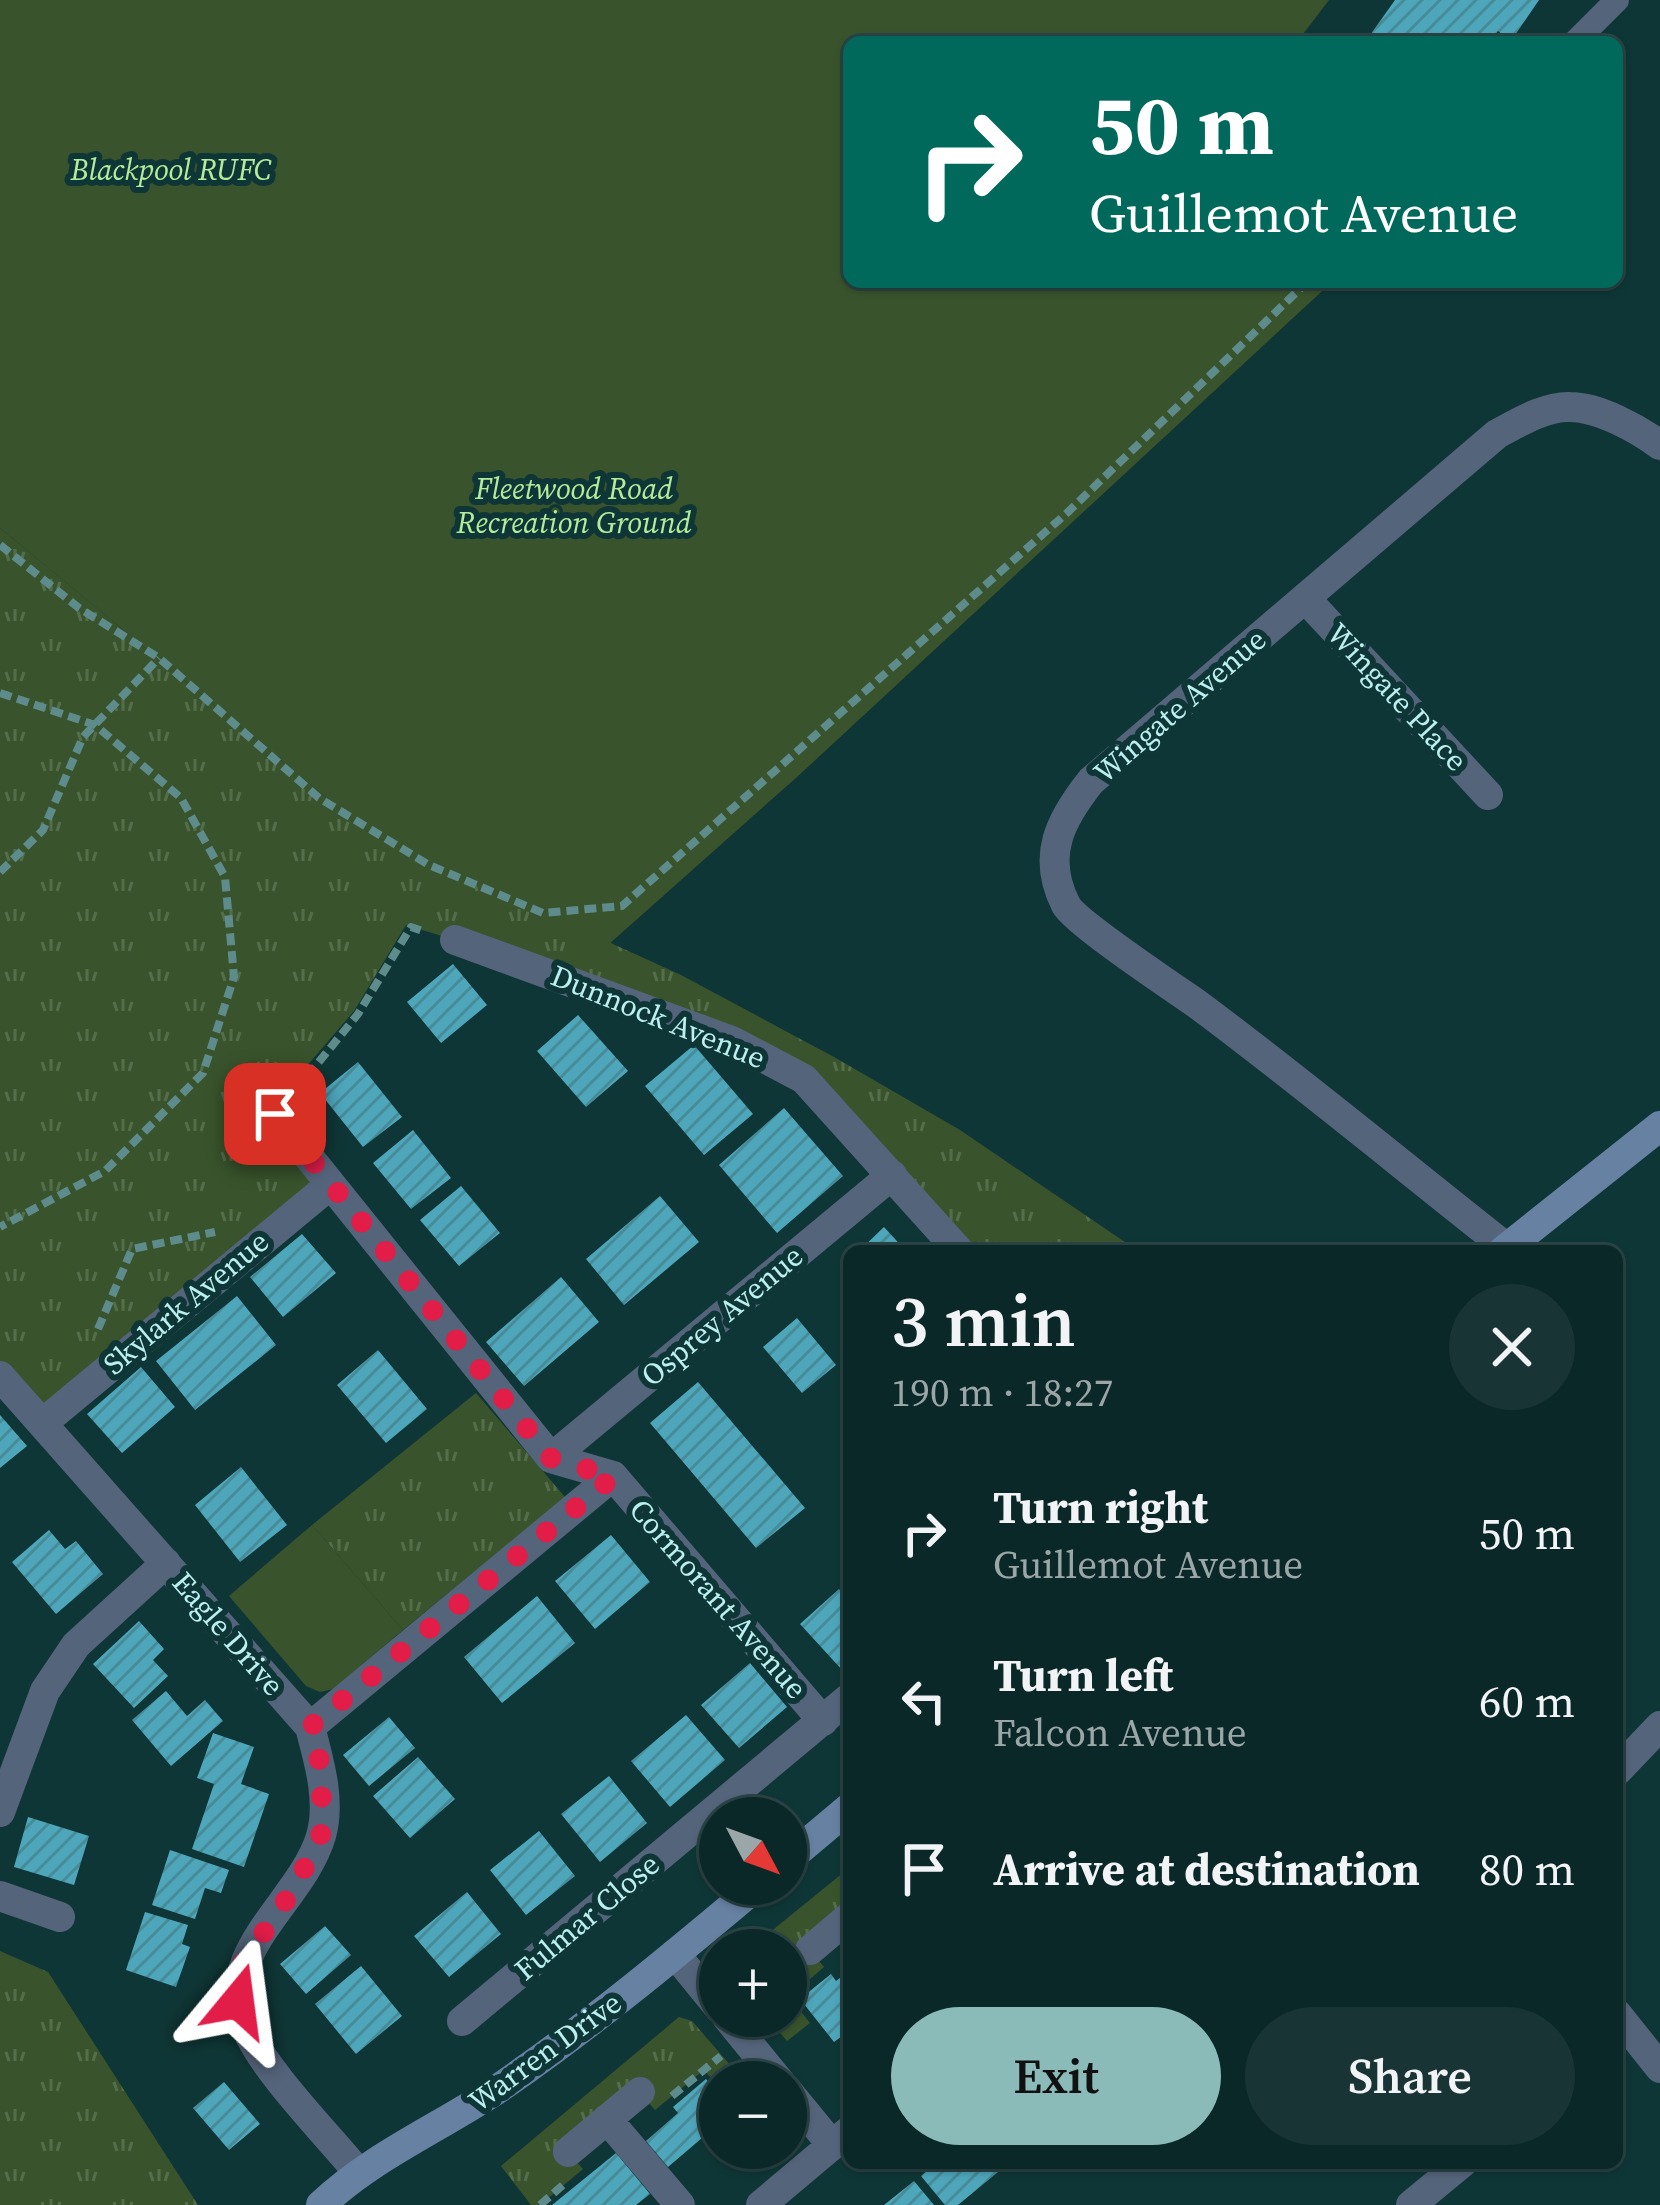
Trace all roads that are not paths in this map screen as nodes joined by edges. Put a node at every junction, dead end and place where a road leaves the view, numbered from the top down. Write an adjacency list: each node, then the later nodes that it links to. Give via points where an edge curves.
1 (1617, 0): 2 (lane)
2 (1581, 36)
3 (1660, 446): 4 (street, Wingate Avenue, via 1570,406 1534,415 1496,434)
4 (1305, 598): 5 (street, Wingate Place); 12 (street, Wingate Avenue, via 1091,781 1055,837 1056,877 1068,910)
5 (1488, 795)
6 (455, 940): 9 (street, Dunnock Avenue, via 732,1041 804,1078)
7 (275, 1114): 10 (street)
8 (1660, 1126): 13 (main road)
9 (892, 1175): 11 (street, Dunnock Avenue); 16 (street, Osprey Avenue)
10 (330, 1185): 15 (street, Skylark Avenue); 16 (street)
11 (954, 1245)
12 (1500, 1245)
13 (1510, 1245)
14 (0, 1376): 15 (street, Eagle Drive)
15 (44, 1422): 18 (street, Eagle Drive)
16 (551, 1458): 17 (street)
17 (613, 1477): 20 (street, Cormorant Avenue); 22 (street)
18 (166, 1564): 22 (street, Eagle Drive); 24 (street, via 76,1645 45,1691)
19 (843, 1704): 20 (street, Fulmar Close)
20 (823, 1720): 34 (street, Fulmar Close)
21 (1660, 1726): 23 (street)
22 (310, 1727): 45 (street, via 321,1766 322,1832 243,1963 238,2001 246,2030 274,2070)
23 (1623, 1765)
24 (0, 1812)
25 (843, 1813): 26 (main road)
26 (807, 1843)
27 (0, 1896): 29 (street)
28 (734, 1905): 32 (main road, Warren Drive)
29 (61, 1917)
30 (843, 1922): 31 (street)
31 (810, 1950)
32 (675, 1954): 33 (street); 45 (main road, Warren Drive, via 511,2080)
33 (699, 1983)
34 (462, 2020)
35 (1623, 2029): 38 (street)
36 (743, 2037): 37 (street)
37 (763, 2061)
38 (1660, 2068)
39 (640, 2092): 41 (street)
40 (807, 2107): 42 (street)
41 (615, 2127): 43 (street); 47 (street)
42 (841, 2138): 48 (street)
43 (568, 2152)
44 (1455, 2169): 49 (street)
45 (357, 2171): 46 (main road, Warren Drive)
46 (321, 2205)
47 (680, 2205)
48 (760, 2205)
49 (1412, 2205)

